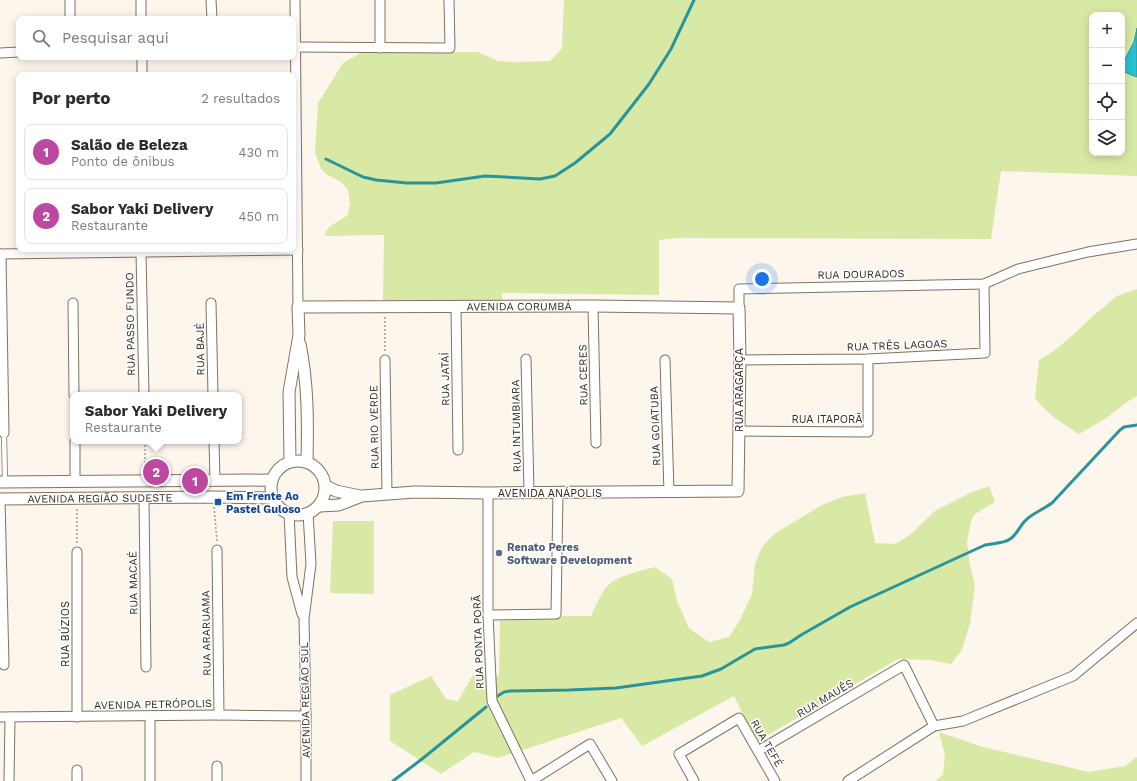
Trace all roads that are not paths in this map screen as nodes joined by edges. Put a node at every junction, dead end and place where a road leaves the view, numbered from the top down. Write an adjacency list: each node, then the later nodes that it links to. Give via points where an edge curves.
1 (70, 0): 7 (street)
2 (141, 0): 8 (street)
3 (211, 0): 9 (street)
4 (296, 0): 10 (street)
5 (380, 0): 12 (street)
6 (448, 0): 12 (street, via 450,48)
7 (70, 16)
8 (141, 16)
9 (212, 16)
10 (295, 16)
11 (296, 47): 12 (street)
12 (380, 48)
13 (0, 52): 14 (street)
14 (16, 52)
15 (142, 60): 17 (street)
16 (294, 60): 18 (street)
17 (142, 72)
18 (294, 72)
19 (296, 148): 21 (street)
20 (1137, 244): 27 (street, via 1088,252 1018,269)
21 (298, 250): 32 (street)
22 (49, 252): 26 (street)
23 (108, 252): 25 (street)
24 (165, 252): 25 (street)
25 (141, 253): 42 (street, RUA PASSO FUNDO)
26 (0, 254): 45 (street)
27 (984, 284): 28 (street, RUA DOURADOS); 37 (street, RUA TRÊS LAGOAS, via 985,353)
28 (739, 289): 34 (street, RUA ARAGARÇA)
29 (73, 303): 41 (street)
30 (211, 303): 43 (street, RUA BAJÉ)
31 (593, 306): 33 (street, AVENIDA CORUMBÁ); 34 (street, AVENIDA CORUMBÁ); 46 (street, RUA CERES)
32 (298, 307): 33 (street, AVENIDA CORUMBÁ); 35 (street)
33 (456, 307): 49 (street, RUA JATAÍ)
34 (739, 308): 40 (street, RUA ARAGARÇA)
35 (299, 335): 50 (street, via 289,392); 51 (street, via 307,404)
36 (526, 359): 61 (street, RUA INTUMBIARA)
37 (868, 359): 40 (street, RUA TRÊS LAGOAS); 44 (street, RUA ITAPORÃ, via 868,432)
38 (385, 360): 62 (street, RUA RIO VERDE)
39 (665, 360): 59 (street, RUA GOIATUBA)
40 (740, 360): 44 (street, RUA ARAGARÇA)
41 (74, 392)
42 (144, 392)
43 (213, 392)
44 (739, 431): 57 (street, RUA ARAGARÇA)
45 (4, 433): 54 (lane)
46 (596, 443)
47 (75, 444): 55 (street)
48 (214, 444): 52 (street)
49 (458, 450)
50 (290, 461): 51 (street); 53 (street, via 279,468)
51 (308, 462): 56 (street, via 320,470)
52 (215, 480): 53 (street, AVENIDA REGIÃO SUDESTE); 55 (street, AVENIDA REGIÃO SUDESTE)
53 (272, 480): 65 (street)
54 (2, 482): 55 (street, AVENIDA REGIÃO SUDESTE)
55 (75, 482)
56 (326, 486): 63 (street, AVENIDA ANÁPOLIS, via 336,491); 67 (street, via 325,495)
57 (738, 491): 59 (street, AVENIDA ANÁPOLIS)
58 (558, 492): 59 (street, AVENIDA ANÁPOLIS); 61 (street, AVENIDA ANÁPOLIS); 72 (street, via 556,614)
59 (669, 492)
60 (488, 493): 61 (street, AVENIDA ANÁPOLIS); 62 (street, AVENIDA ANÁPOLIS); 72 (street, RUA PONTA PORÃ)
61 (529, 493)
62 (387, 494): 63 (street, AVENIDA ANÁPOLIS)
63 (362, 496): 67 (street, AVENIDA ANÁPOLIS, via 339,505)
64 (144, 498): 65 (street, AVENIDA REGIÃO SUDESTE); 66 (street, AVENIDA REGIÃO SUDESTE); 76 (street, RUA MACAÉ)
65 (273, 498): 68 (street, via 279,507)
66 (0, 499): 75 (street)
67 (319, 506): 69 (street)
68 (289, 513): 69 (street); 73 (street, AVENIDA REGIÃO SUL, via 292,577)
69 (308, 513): 73 (street, AVENIDA REGIÃO SUL, via 311,564)
70 (217, 550): 77 (street, RUA ARARUAMA)
71 (77, 552): 82 (street, RUA BÚZIOS)
72 (488, 615): 92 (street, RUA PONTA PORÃ, via 492,701)
73 (304, 619): 79 (street, AVENIDA REGIÃO SUL)
74 (1137, 623): 83 (street, via 1073,676 963,721)
75 (4, 665)
76 (146, 667)
77 (219, 715): 78 (street, AVENIDA PETRÓPOLIS); 79 (street, AVENIDA PETRÓPOLIS)
78 (150, 716): 82 (street, AVENIDA PETRÓPOLIS); 89 (street)
79 (306, 716): 91 (street, AVENIDA REGIÃO SUL)
80 (0, 717): 81 (street, AVENIDA PETRÓPOLIS)
81 (10, 717): 82 (street, AVENIDA PETRÓPOLIS); 87 (street)
82 (77, 717)
83 (934, 726): 84 (street, RUA MAUÊS, via 904,665); 96 (street)
84 (758, 751): 94 (street, RUA TEFÉ, via 738,718 679,754); 95 (street, RUA TEFÉ)
85 (217, 766): 90 (street)
86 (77, 770): 88 (street)
87 (9, 781)
88 (77, 781)
89 (150, 781)
90 (217, 781)
91 (306, 781)
92 (531, 781): 93 (street, via 590,744)
93 (612, 781)
94 (694, 781)
95 (775, 781)
96 (848, 781)

